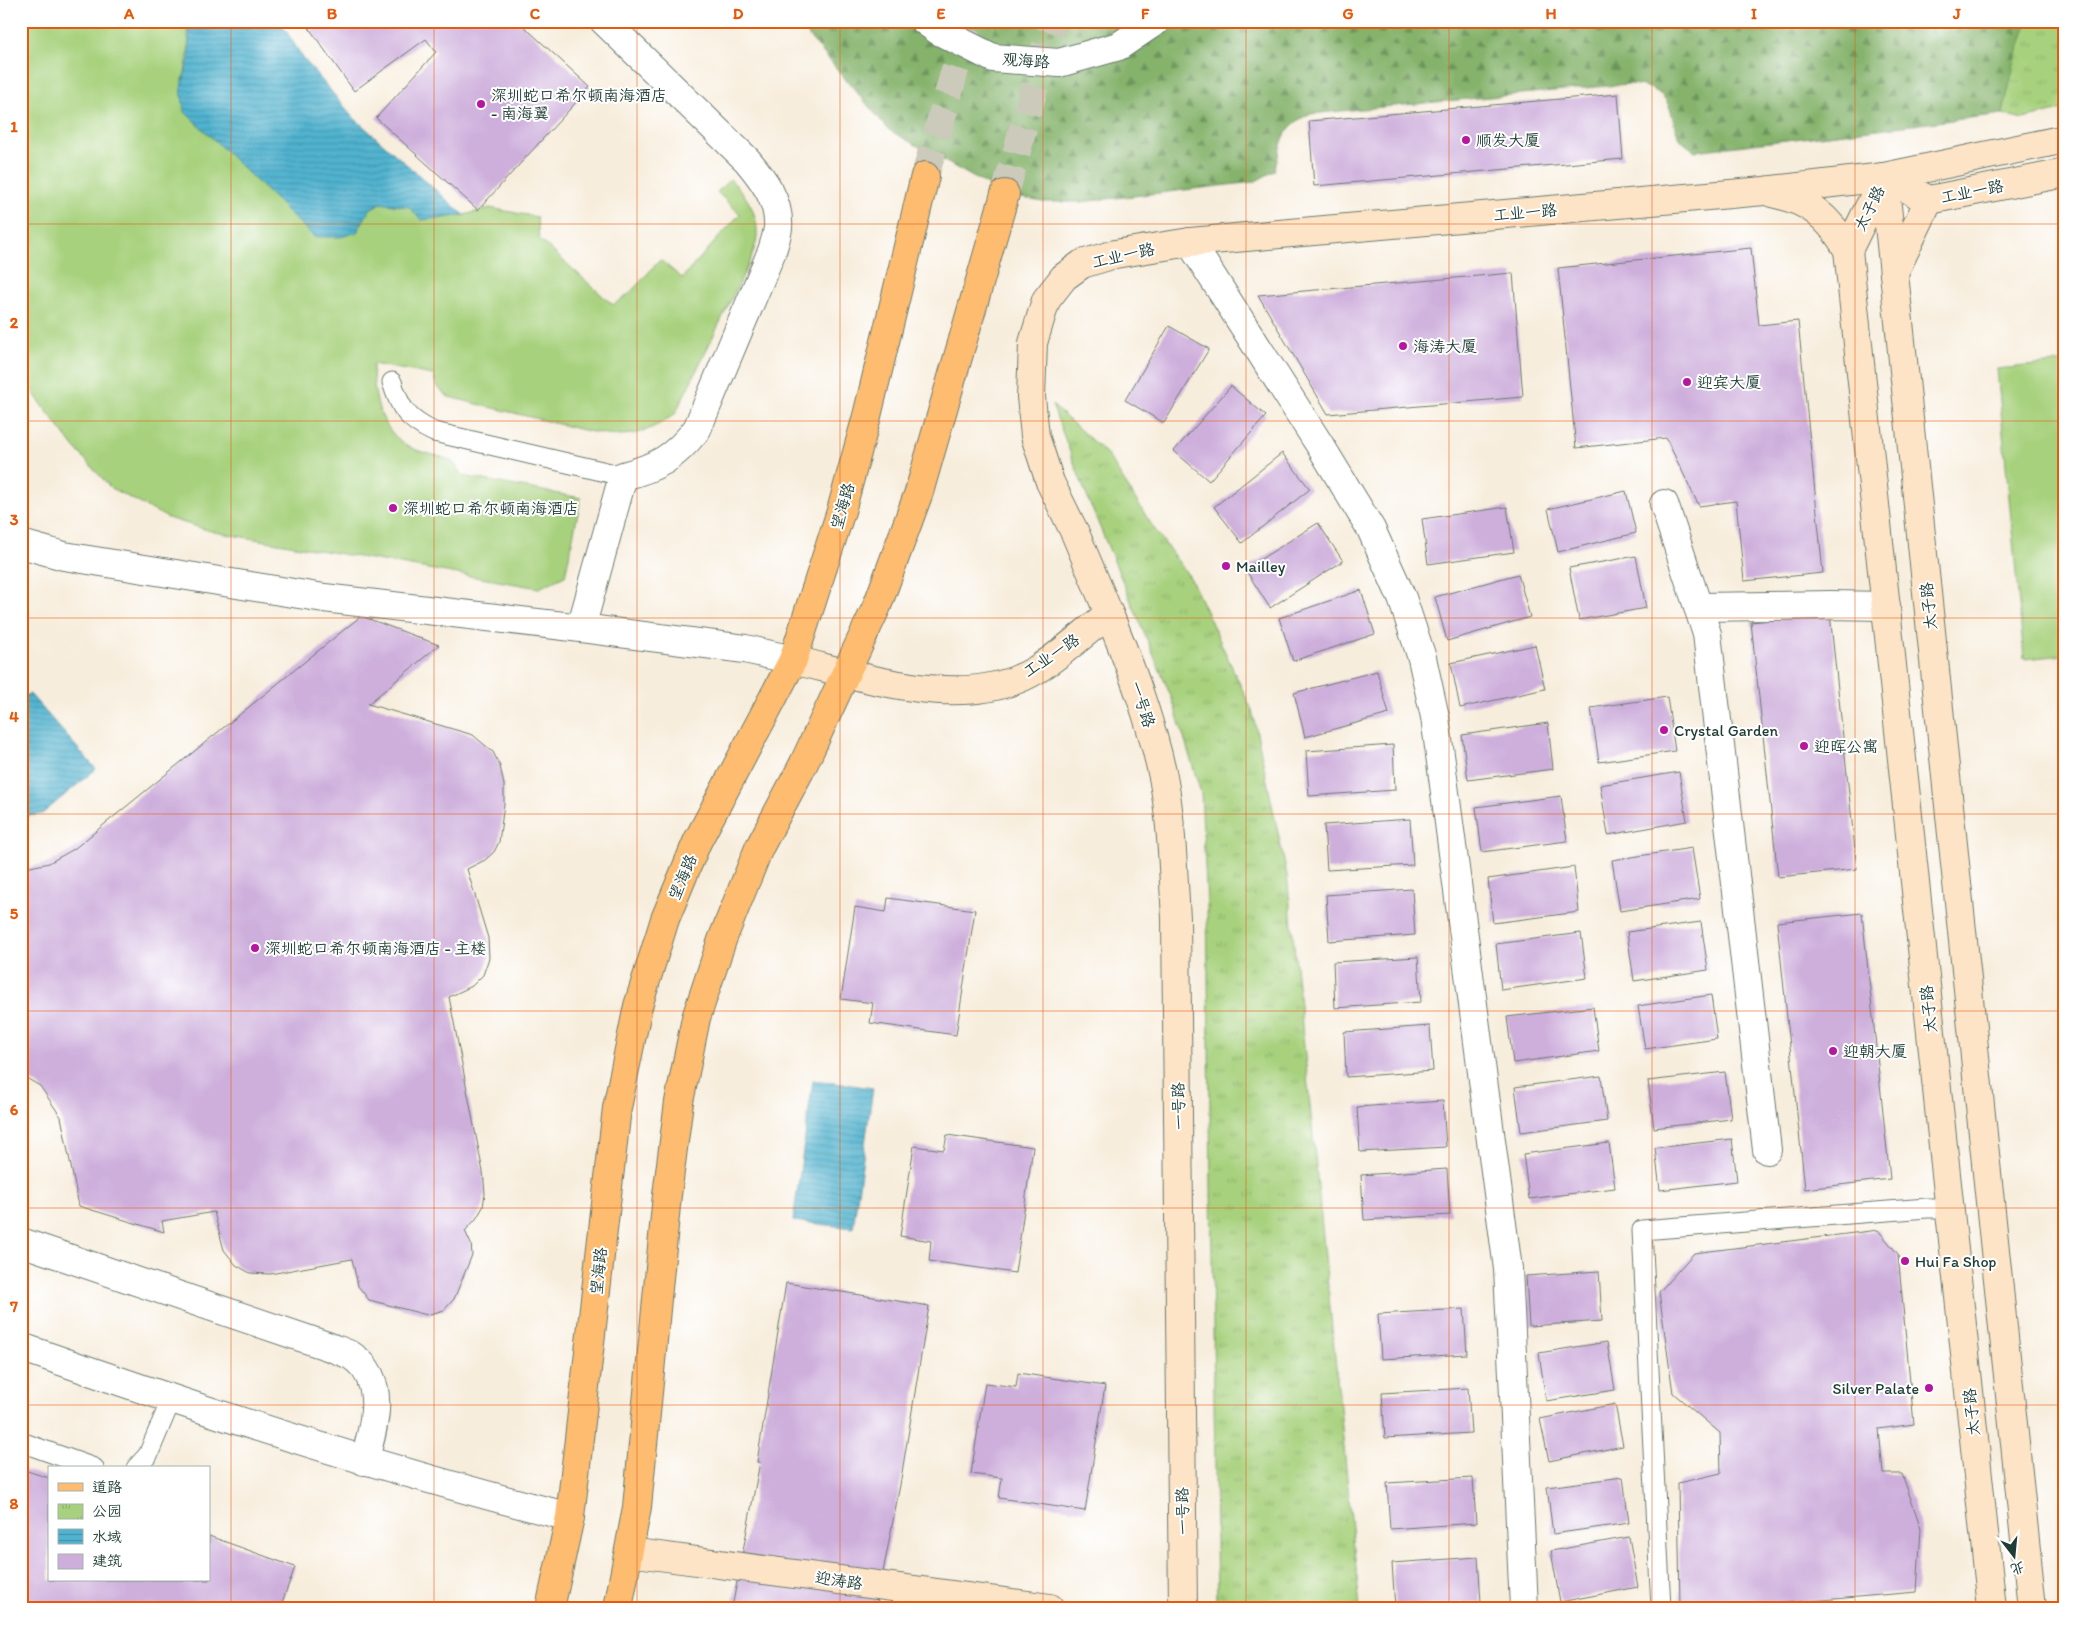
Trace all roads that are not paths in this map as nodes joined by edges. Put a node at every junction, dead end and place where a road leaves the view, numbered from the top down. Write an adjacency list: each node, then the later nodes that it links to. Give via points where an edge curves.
1 (604, 21): 15 (street, via 764,180 774,202 778,227 772,252 697,430 681,449 662,462)
2 (925, 21): 3 (street, 观海路, via 993,58 1059,63 1119,46)
3 (1156, 21)
4 (2065, 139): 7 (street, 工业一路)
5 (2065, 173): 10 (street, 工业一路)
6 (925, 176): 22 (main road, 望海路, via 842,511)
7 (1884, 177): 8 (street, 工业一路); 10 (street, 工业一路); 12 (street, 太子路); 13 (street, 太子路)
8 (1764, 191): 11 (street, 工业一路); 12 (street, via 1793,197 1818,212 1837,230)
9 (1005, 194): 23 (main road, via 919,492 877,606)
10 (1928, 200): 13 (street)
11 (1190, 242): 20 (street, 工业一路, via 1115,254 1082,264 1064,277 1046,300 1033,343 1031,397 1035,436 1050,482); 39 (street, via 1371,529 1402,598 1422,658 1435,718 1508,1269)
12 (1848, 250): 18 (street, 太子路)
13 (1894, 273): 42 (street, 太子路)
14 (392, 382): 15 (lane, via 406,415 434,432)
15 (623, 476): 21 (street)
16 (1664, 504): 19 (street)
17 (21, 544): 21 (street, via 64,556 324,598)
18 (1886, 606): 19 (street); 25 (street, 太子路)
19 (1698, 607): 24 (street, via 1707,634)
20 (1109, 614): 23 (street, 工业一路, via 1036,670 1007,683 975,690 915,688); 38 (street, 一号路, via 1132,669 1150,725 1163,779 1171,839 1176,918)
21 (581, 628): 22 (street, via 745,649)
22 (793, 660): 23 (street, 工业一路); 33 (main road, 望海路, via 697,842 665,919 638,1006 616,1117)
23 (846, 672): 34 (main road, via 803,765 758,848 696,1018 679,1102 667,1195)
24 (1767, 1150)
25 (1949, 1208): 40 (lane, via 1642,1230); 41 (street, 太子路)
26 (21, 1242): 30 (street, via 330,1346 353,1357 364,1368 376,1395 376,1414)
27 (21, 1347): 28 (street)
28 (171, 1400): 30 (street); 32 (lane, via 148,1455)
29 (21, 1442): 31 (lane)
30 (364, 1462): 33 (street)
31 (88, 1466)
32 (138, 1466)
33 (570, 1517): 35 (main road, 望海路)
34 (629, 1552): 36 (main road); 37 (street, 迎涛路)
35 (550, 1608)
36 (618, 1608)
37 (1050, 1608)
38 (1183, 1608)
39 (1524, 1608)
40 (1660, 1608)
41 (1992, 1608)
42 (2032, 1608)

